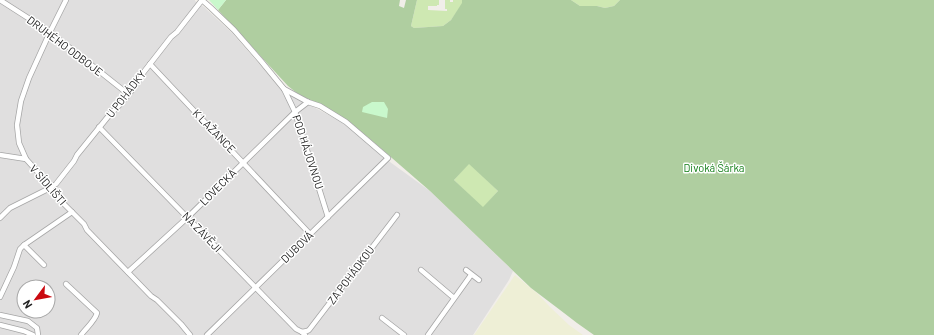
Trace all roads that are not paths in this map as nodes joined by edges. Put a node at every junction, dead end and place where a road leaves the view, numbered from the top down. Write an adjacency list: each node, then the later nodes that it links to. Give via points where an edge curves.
1 (0, 0): 4 (street, DRUHÉHO ODBOJE)
2 (66, 0): 4 (street, V SÍDLIŠTI)
3 (202, 0): 5 (street, U POHÁDKY); 6 (street, POD HÁJOVNOU, via 234,30)
4 (50, 32): 7 (street, DRUHÉHO ODBOJE); 13 (street, V SÍDLIŠTI, via 21,101 17,125 19,143)
5 (150, 64): 7 (street, U POHÁDKY); 14 (street, K LAŽANCE)
6 (284, 89): 8 (street, POD HÁJOVNOU); 9 (street, POD HÁJOVNOU)
7 (128, 94): 10 (street, U POHÁDKY)
8 (308, 102): 9 (street, LOVECKÁ); 12 (street, POD HÁJOVNOU, via 320,106 346,122)
9 (295, 112): 14 (street, LOVECKÁ); 19 (street, POD HÁJOVNOU)
10 (99, 127): 15 (street, U POHÁDKY, via 58,182); 18 (street, NA ZÁVĚJI)
11 (0, 155): 13 (street)
12 (388, 158): 19 (street, DUBOVÁ)
13 (26, 159): 15 (street, V SÍDLIŠTI)
14 (243, 162): 18 (street, LOVECKÁ); 21 (street, K LAŽANCE)
15 (50, 188): 16 (street, V SÍDLIŠTI); 20 (street, U POHÁDKY, via 10,208)
16 (72, 212): 22 (street); 26 (street, V SÍDLIŠTI)
17 (397, 215): 36 (street, ZA POHÁDKOU, via 309,330)
18 (188, 217): 26 (street, LOVECKÁ); 30 (street, NA ZÁVĚJI)
19 (328, 217): 21 (street, DUBOVÁ)
20 (0, 218)
21 (310, 234): 30 (street, DUBOVÁ)
22 (24, 245): 23 (street); 31 (street)
23 (44, 265)
24 (421, 270): 32 (street)
25 (466, 270): 27 (street)
26 (128, 272): 37 (street, V SÍDLIŠTI, via 181,324)
27 (471, 274): 28 (street); 32 (street)
28 (479, 280)
29 (66, 284): 40 (street, via 97,312)
30 (256, 287): 36 (street, NA ZÁVĚJI, via 296,329); 41 (street, DUBOVÁ)
31 (0, 297)
32 (454, 298): 43 (street)
33 (0, 315): 39 (street, via 28,321 37,328)
34 (382, 318): 42 (street)
35 (0, 324): 38 (street)
36 (303, 333)
37 (187, 334)
38 (33, 335)
39 (38, 335)
40 (81, 335)
41 (207, 335)
42 (404, 335)
43 (428, 335)

